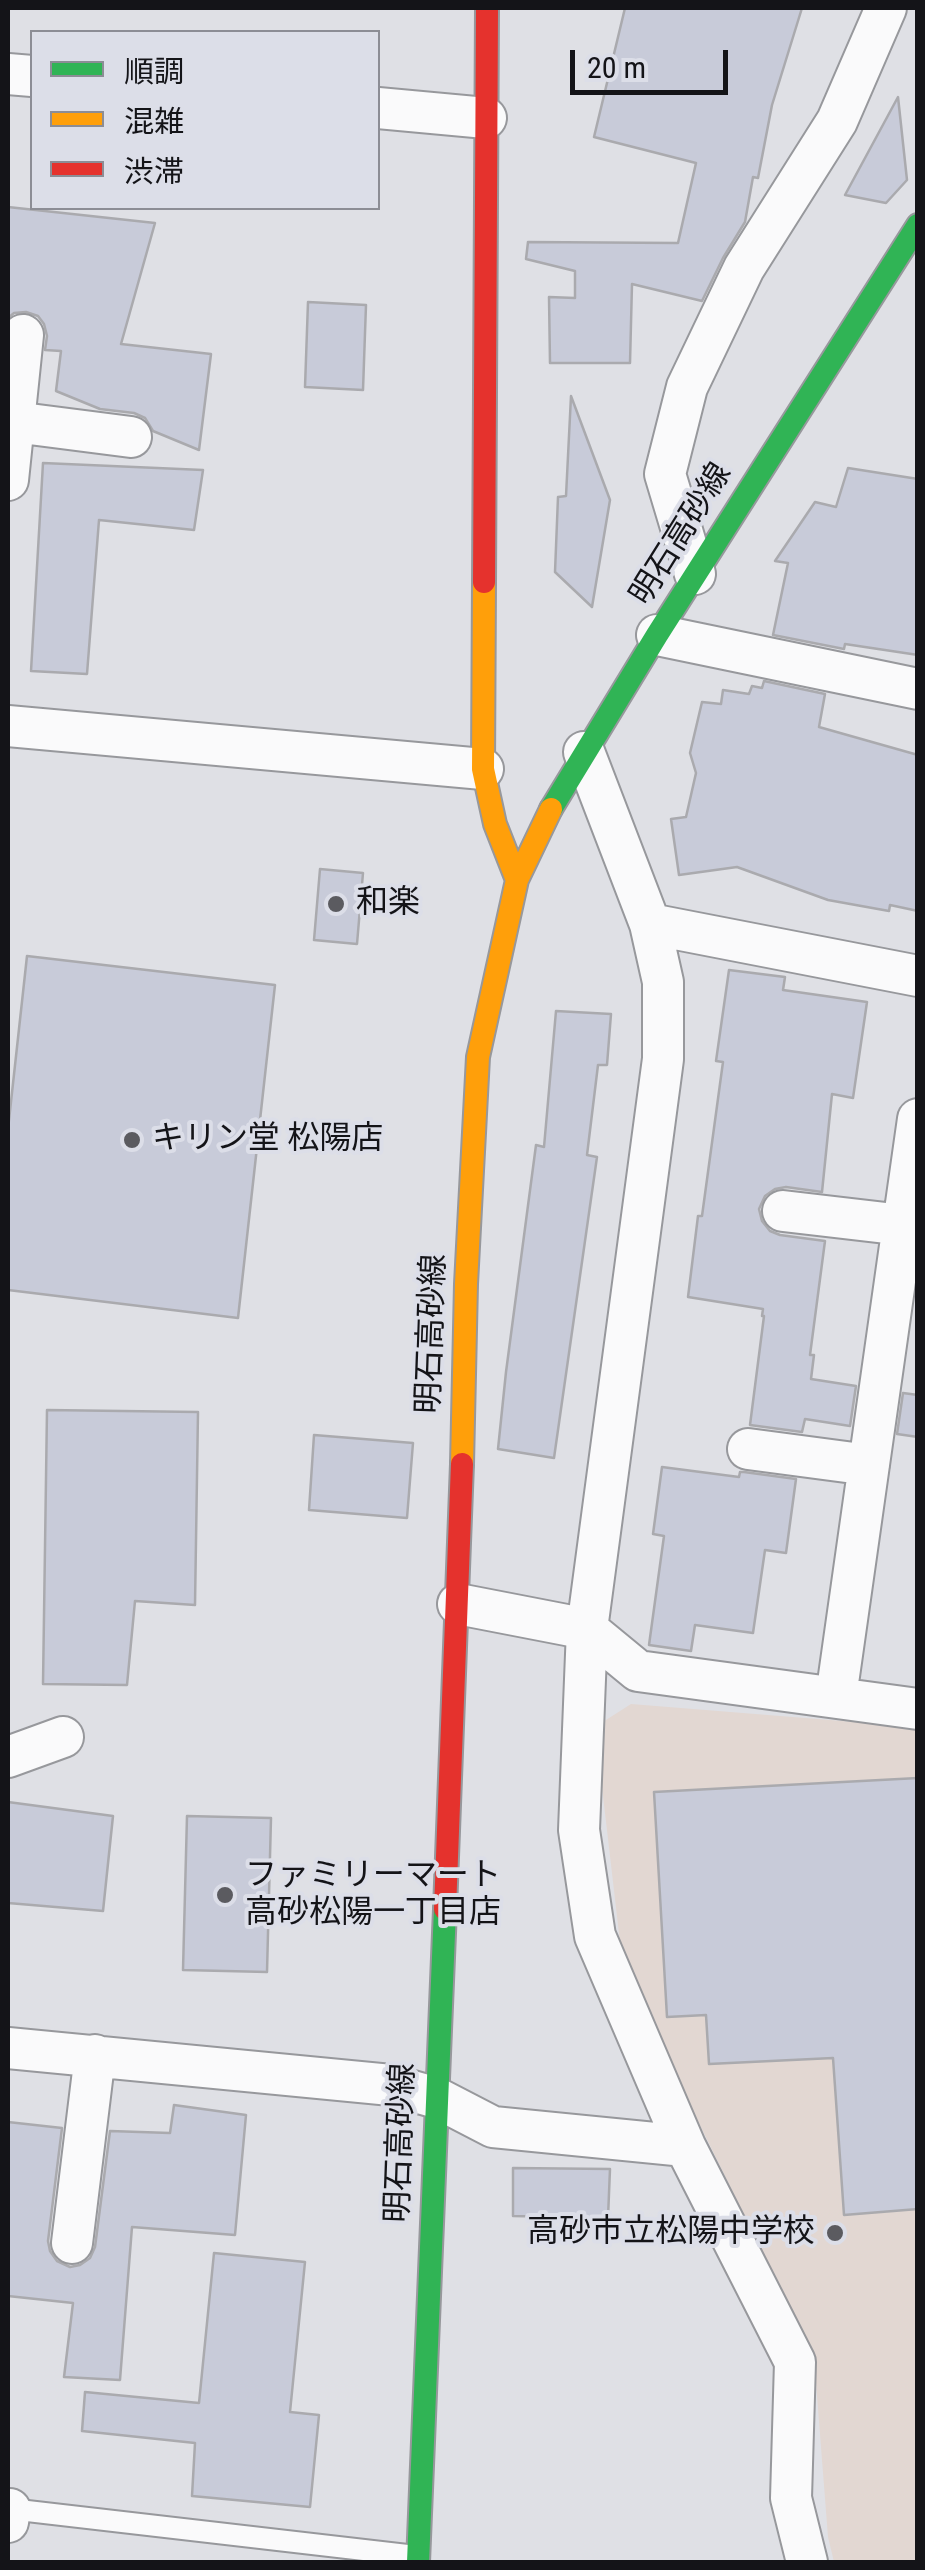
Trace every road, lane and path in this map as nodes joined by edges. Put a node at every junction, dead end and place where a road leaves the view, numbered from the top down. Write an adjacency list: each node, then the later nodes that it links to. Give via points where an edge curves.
1 (486, 8): 4 (main road)
2 (886, 8): 10 (street, via 837,121 744,268 687,387 666,474)
3 (380, 108): 4 (street)
4 (486, 118): 15 (main road)
5 (918, 226): 10 (main road, 明石高砂線)
6 (23, 335): 7 (street)
7 (14, 422): 8 (street); 9 (street)
8 (131, 437)
9 (8, 480)
10 (695, 574): 11 (main road, 明石高砂線)
11 (657, 634): 12 (street); 14 (main road, 明石高砂線)
12 (918, 688)
13 (8, 726): 15 (street)
14 (584, 752): 16 (main road, 明石高砂線); 17 (street)
15 (483, 769): 16 (main road)
16 (517, 880): 24 (main road, 明石高砂線, via 478,1058)
17 (650, 924): 18 (street); 25 (street, via 663,982 662,1060)
18 (918, 976)
19 (918, 1119): 21 (street)
20 (783, 1211): 21 (street)
21 (902, 1225): 23 (street)
22 (748, 1449): 23 (street)
23 (869, 1466): 26 (street)
24 (458, 1604): 25 (street); 32 (main road, 明石高砂線)
25 (587, 1629): 26 (street, via 638,1671); 33 (street, via 579,1830 595,1936)
26 (836, 1698): 27 (street)
27 (918, 1708)
28 (63, 1737): 29 (street)
29 (8, 1757)
30 (8, 2048): 31 (street)
31 (95, 2055): 32 (street, via 391,2085); 34 (street)
32 (437, 2098): 33 (street, via 493,2127); 36 (main road, 明石高砂線)
33 (685, 2146): 37 (street, via 795,2362 791,2498)
34 (72, 2243)
35 (8, 2513): 36 (lane)
36 (418, 2560)
37 (807, 2562)

